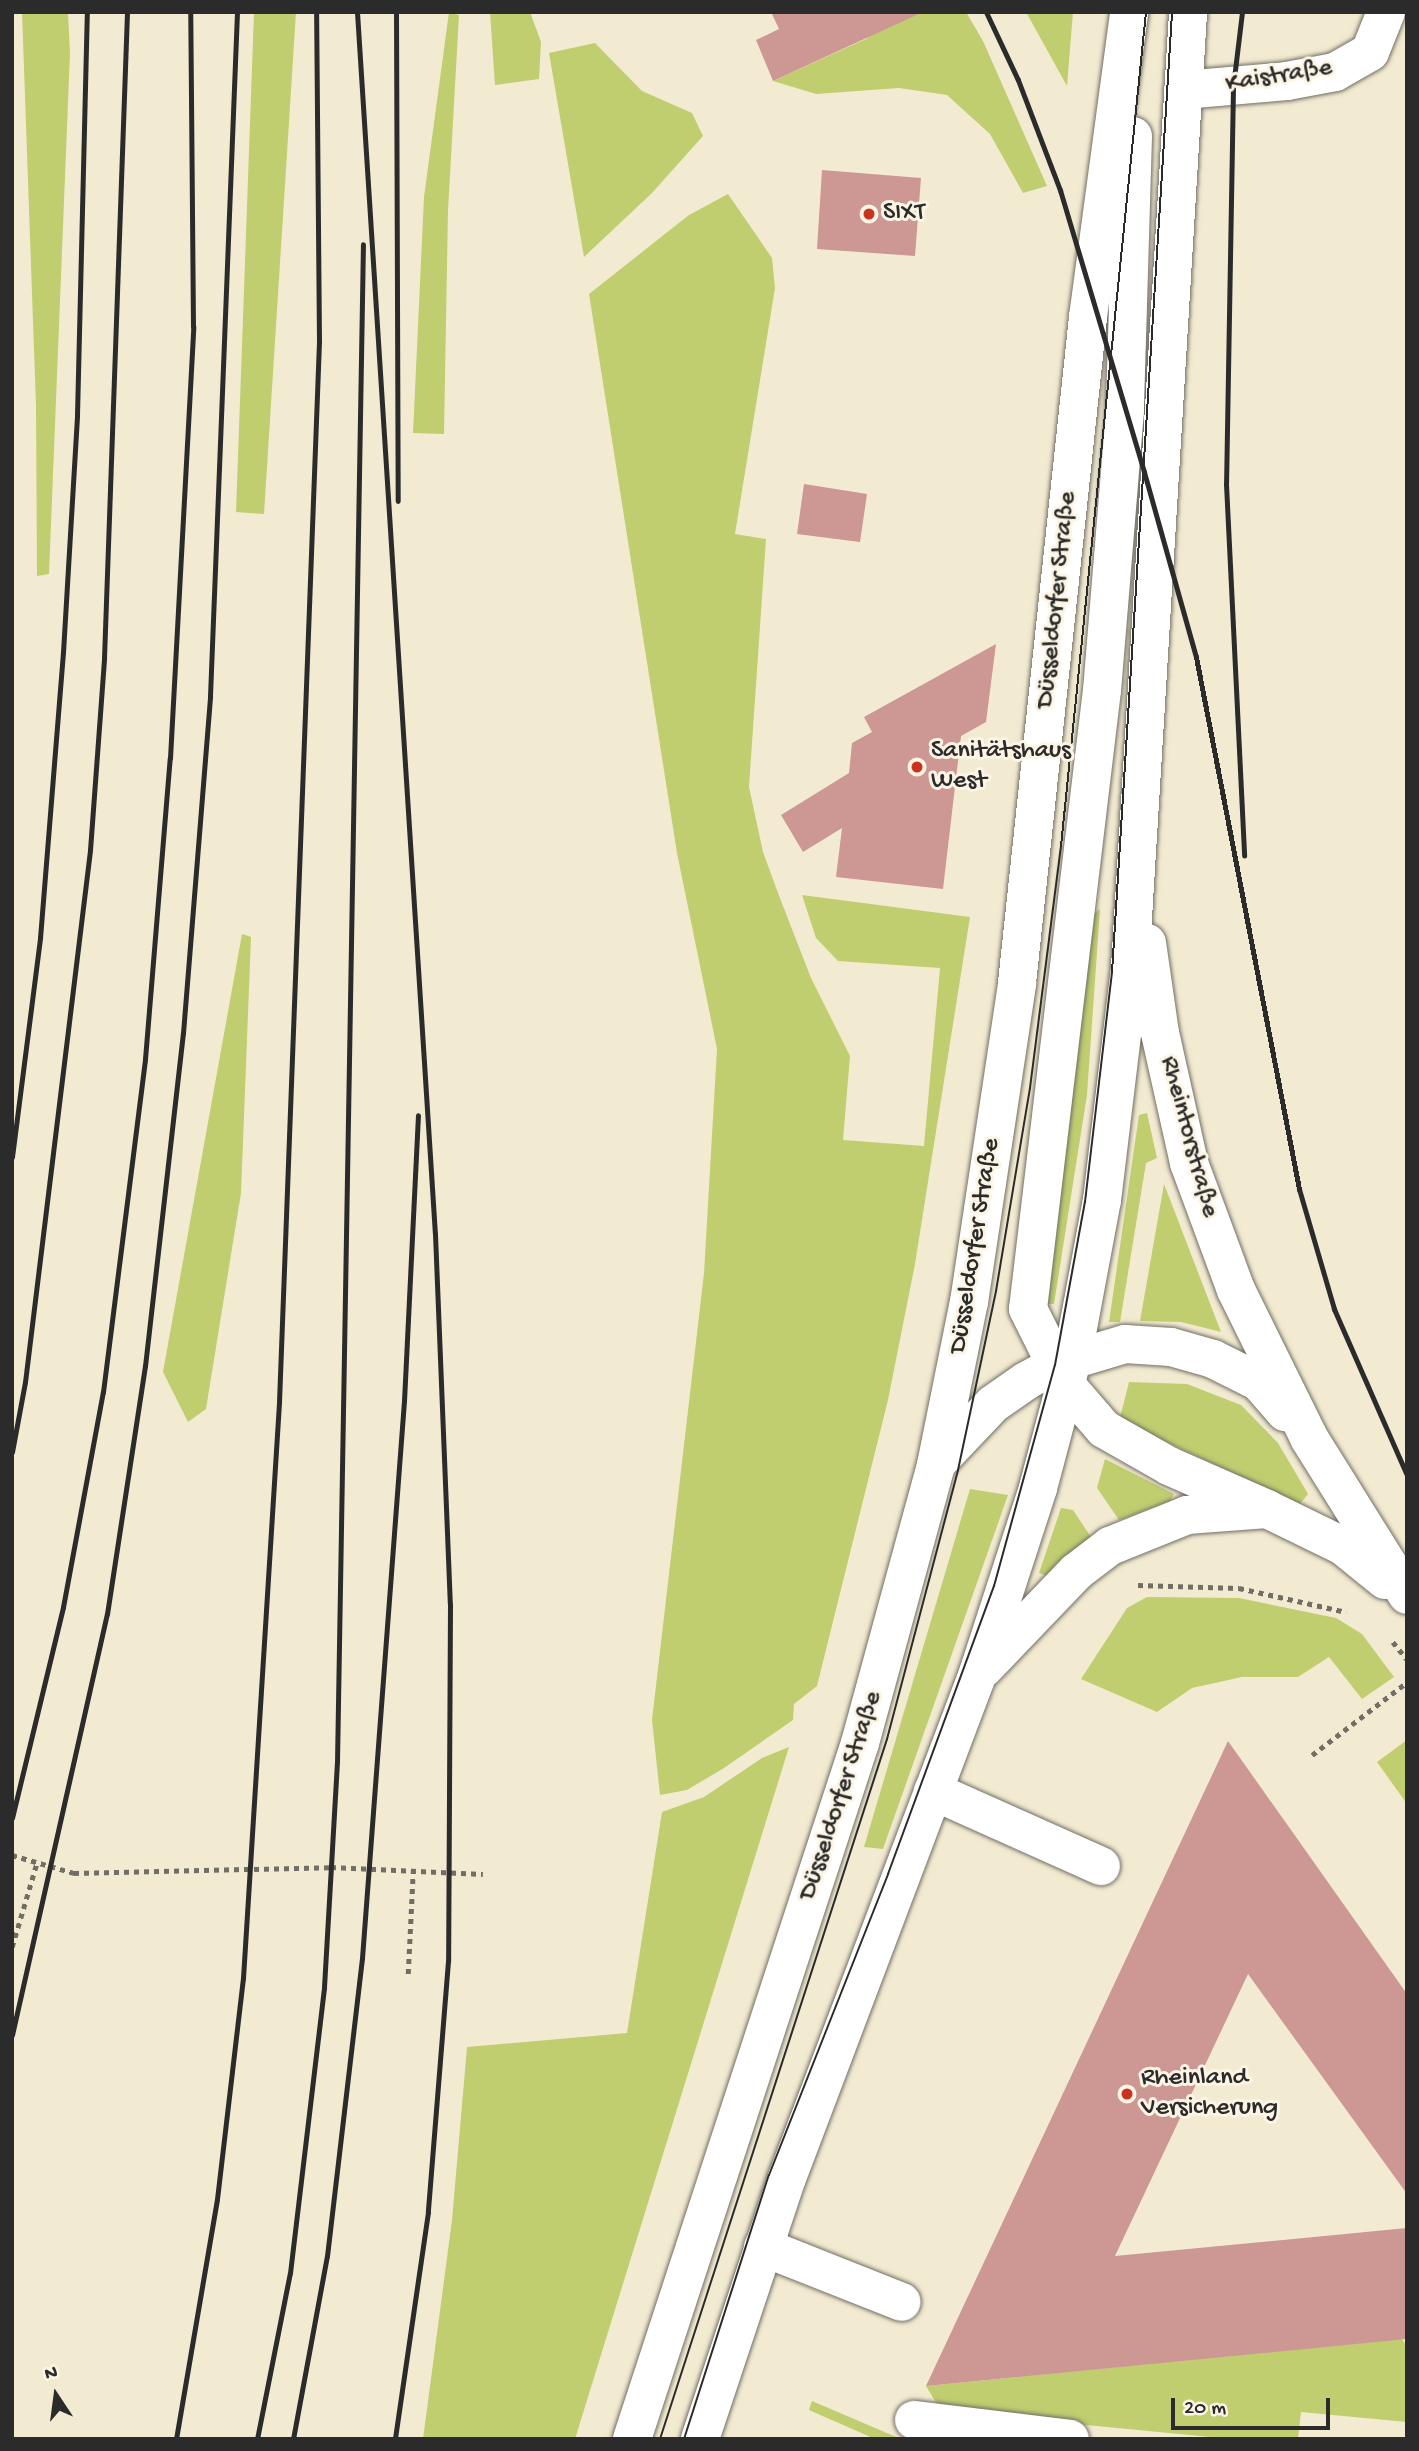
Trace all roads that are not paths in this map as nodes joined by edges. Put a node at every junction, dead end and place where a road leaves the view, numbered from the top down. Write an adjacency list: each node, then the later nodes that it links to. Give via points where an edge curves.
1 (1132, 12): 6 (main road, Düsseldorfer Straße, via 1125,411 1079,909 1028,1309); 8 (main road, Düsseldorfer Straße, via 1088,317 1017,983 969,1302)
2 (1188, 12): 4 (main road)
3 (1386, 12): 4 (main road, Kaistraße, via 1370,52 1335,72)
4 (1183, 90): 5 (main road)
5 (1136, 857): 6 (main road, via 1130,967 1102,1200); 7 (main road, Rheintorstraße, via 1160,1033 1189,1163 1236,1290)
6 (1064, 1370): 7 (main road, Rheintorstraße, via 1125,1345 1171,1347 1213,1359 1259,1382); 8 (main road, Rheintorstraße, via 993,1404); 9 (main road, Düsseldorfer Straße, via 1104,1429 1169,1466); 12 (main road)
7 (1309, 1438): 10 (main road, Rheintorstraße)
8 (936, 1465): 18 (main road, Düsseldorfer Straße, via 860,1743)
9 (1267, 1509): 11 (main road, via 1343,1546); 12 (main road, via 1186,1515 1110,1546 1076,1572)
10 (1407, 1595)
11 (1407, 1602)
12 (978, 1673): 13 (main road)
13 (933, 1791): 14 (main road); 15 (main road)
14 (1101, 1866)
15 (763, 2247): 16 (main road); 19 (main road)
16 (902, 2302)
17 (914, 2420): 20 (main road)
18 (632, 2439)
19 (700, 2439)
20 (1070, 2439)

